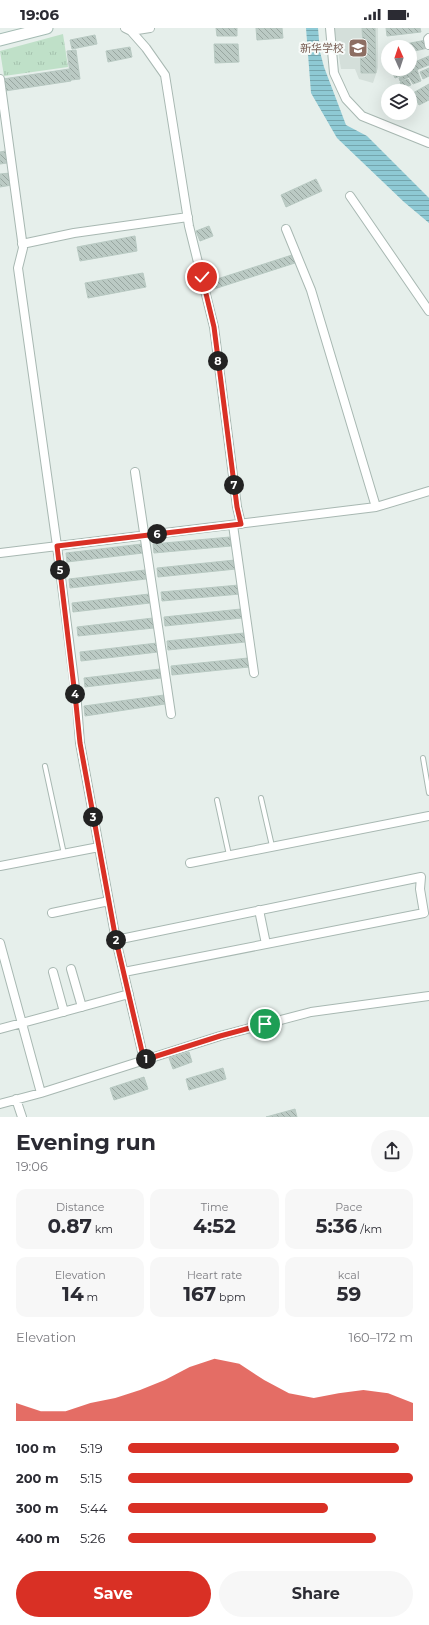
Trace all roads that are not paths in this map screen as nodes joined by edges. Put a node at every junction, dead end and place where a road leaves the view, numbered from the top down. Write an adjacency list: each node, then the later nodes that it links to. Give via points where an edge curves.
1 (150, 28): 4 (street)
2 (330, 28): 9 (street, via 334,73 346,99 362,116)
3 (41, 29): 6 (main road)
4 (128, 29): 11 (street, via 146,48 165,75)
5 (429, 38): 7 (street)
6 (0, 40)
7 (429, 45)
8 (0, 79): 13 (street)
9 (429, 143)
10 (350, 196): 14 (street)
11 (188, 217): 13 (street, via 74,233); 18 (street, via 214,327)
12 (286, 229): 17 (street, via 310,290)
13 (22, 244): 20 (street, via 18,268)
14 (429, 311)
15 (135, 472): 19 (street)
16 (429, 491): 17 (street)
17 (376, 507): 18 (street)
18 (237, 524): 19 (street); 22 (street)
19 (143, 536): 20 (street); 23 (street)
20 (57, 546): 21 (street); 30 (street, via 80,743)
21 (0, 553)
22 (254, 674)
23 (170, 714)
24 (423, 758): 26 (lane)
25 (45, 766): 32 (lane)
26 (429, 793)
27 (261, 798): 31 (lane)
28 (217, 800): 33 (lane)
29 (429, 816): 31 (street)
30 (99, 847): 32 (street); 38 (street)
31 (272, 847): 33 (street)
32 (64, 854): 35 (street)
33 (229, 855): 34 (street)
34 (190, 863)
35 (0, 866)
36 (429, 887): 37 (street)
37 (420, 890): 39 (street, via 421,877); 43 (street, via 424,913)
38 (108, 901): 40 (street); 41 (street)
39 (259, 910): 41 (street); 43 (street)
40 (52, 913)
41 (116, 940): 46 (street)
42 (0, 943): 51 (street)
43 (266, 944): 46 (street)
44 (71, 969): 49 (street)
45 (53, 972): 50 (street)
46 (124, 972): 47 (street)
47 (129, 994): 49 (street); 53 (street)
48 (429, 996): 53 (street, via 311,1012 220,1036)
49 (82, 1007): 50 (street)
50 (64, 1012): 51 (street)
51 (22, 1023): 52 (street); 54 (street)
52 (0, 1029)
53 (144, 1060): 54 (street)
54 (41, 1093): 55 (street)
55 (16, 1099): 56 (street); 57 (street)
56 (0, 1104)
57 (22, 1117)

